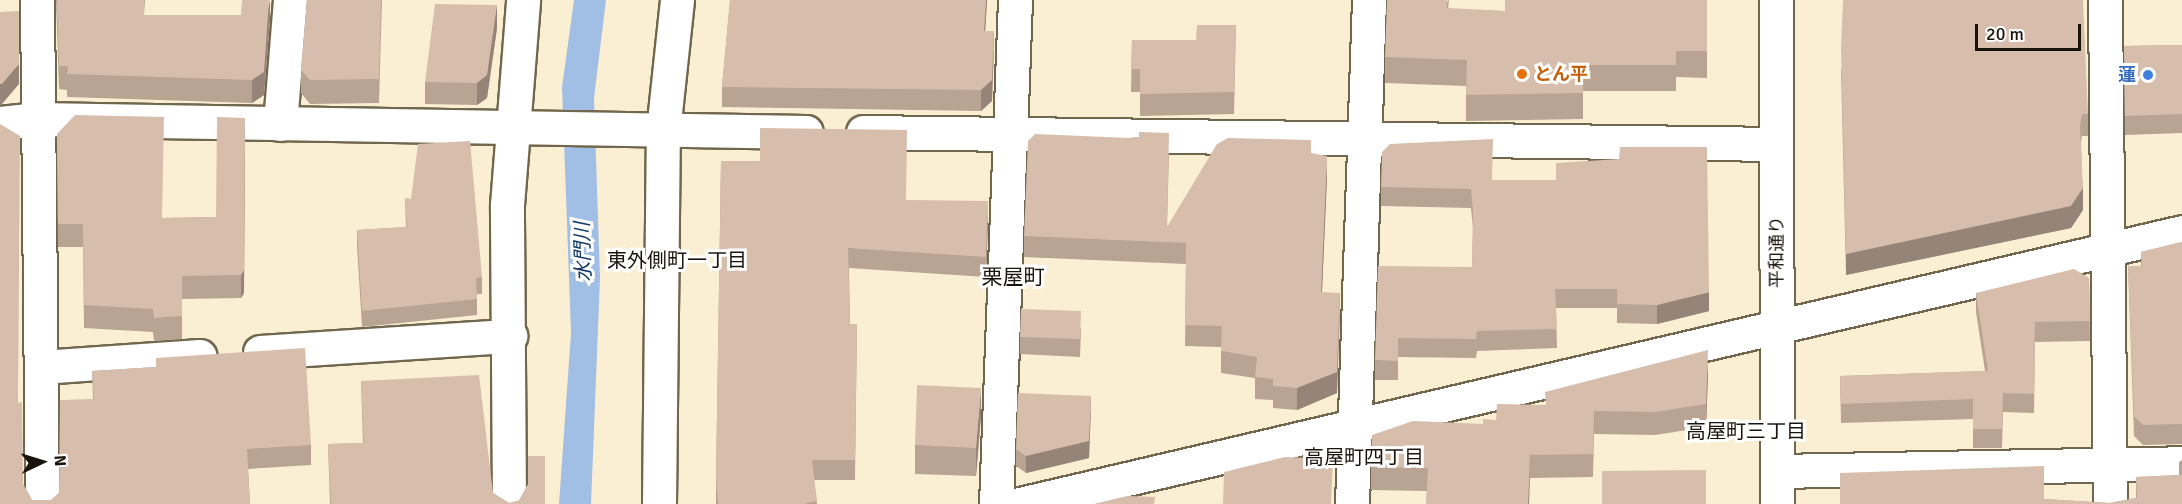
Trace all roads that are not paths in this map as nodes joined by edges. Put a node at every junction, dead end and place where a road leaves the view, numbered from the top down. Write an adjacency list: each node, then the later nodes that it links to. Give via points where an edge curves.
1 (36, 0): 9 (street)
2 (290, 0): 11 (street)
3 (523, 0): 12 (street)
4 (677, 0): 13 (street)
5 (1015, 0): 14 (street)
6 (1369, 0): 15 (street)
7 (1776, 0): 16 (street, 平和通り)
8 (2105, 0): 18 (street)
9 (38, 119): 10 (street); 11 (street); 21 (street)
10 (0, 123)
11 (280, 124): 12 (street)
12 (513, 129): 13 (street); 20 (street, via 507,205)
13 (663, 131): 14 (street); 28 (street)
14 (1011, 133): 15 (street); 29 (street)
15 (1367, 136): 16 (street); 22 (street)
16 (1776, 144): 19 (street, 平和通り)
17 (2182, 232): 18 (street)
18 (2108, 250): 19 (street); 24 (street)
19 (1777, 325): 22 (street); 25 (street, 平和通り)
20 (510, 336): 21 (street); 27 (street)
21 (41, 367): 26 (street)
22 (1355, 427): 30 (street); 31 (street)
23 (2182, 463): 24 (street)
24 (2110, 464): 25 (street); 33 (street)
25 (1777, 471): 32 (street, 平和通り)
26 (42, 504)
27 (509, 504)
28 (659, 504)
29 (996, 504)
30 (1020, 504)
31 (1352, 504)
32 (1777, 504)
33 (2110, 504)

